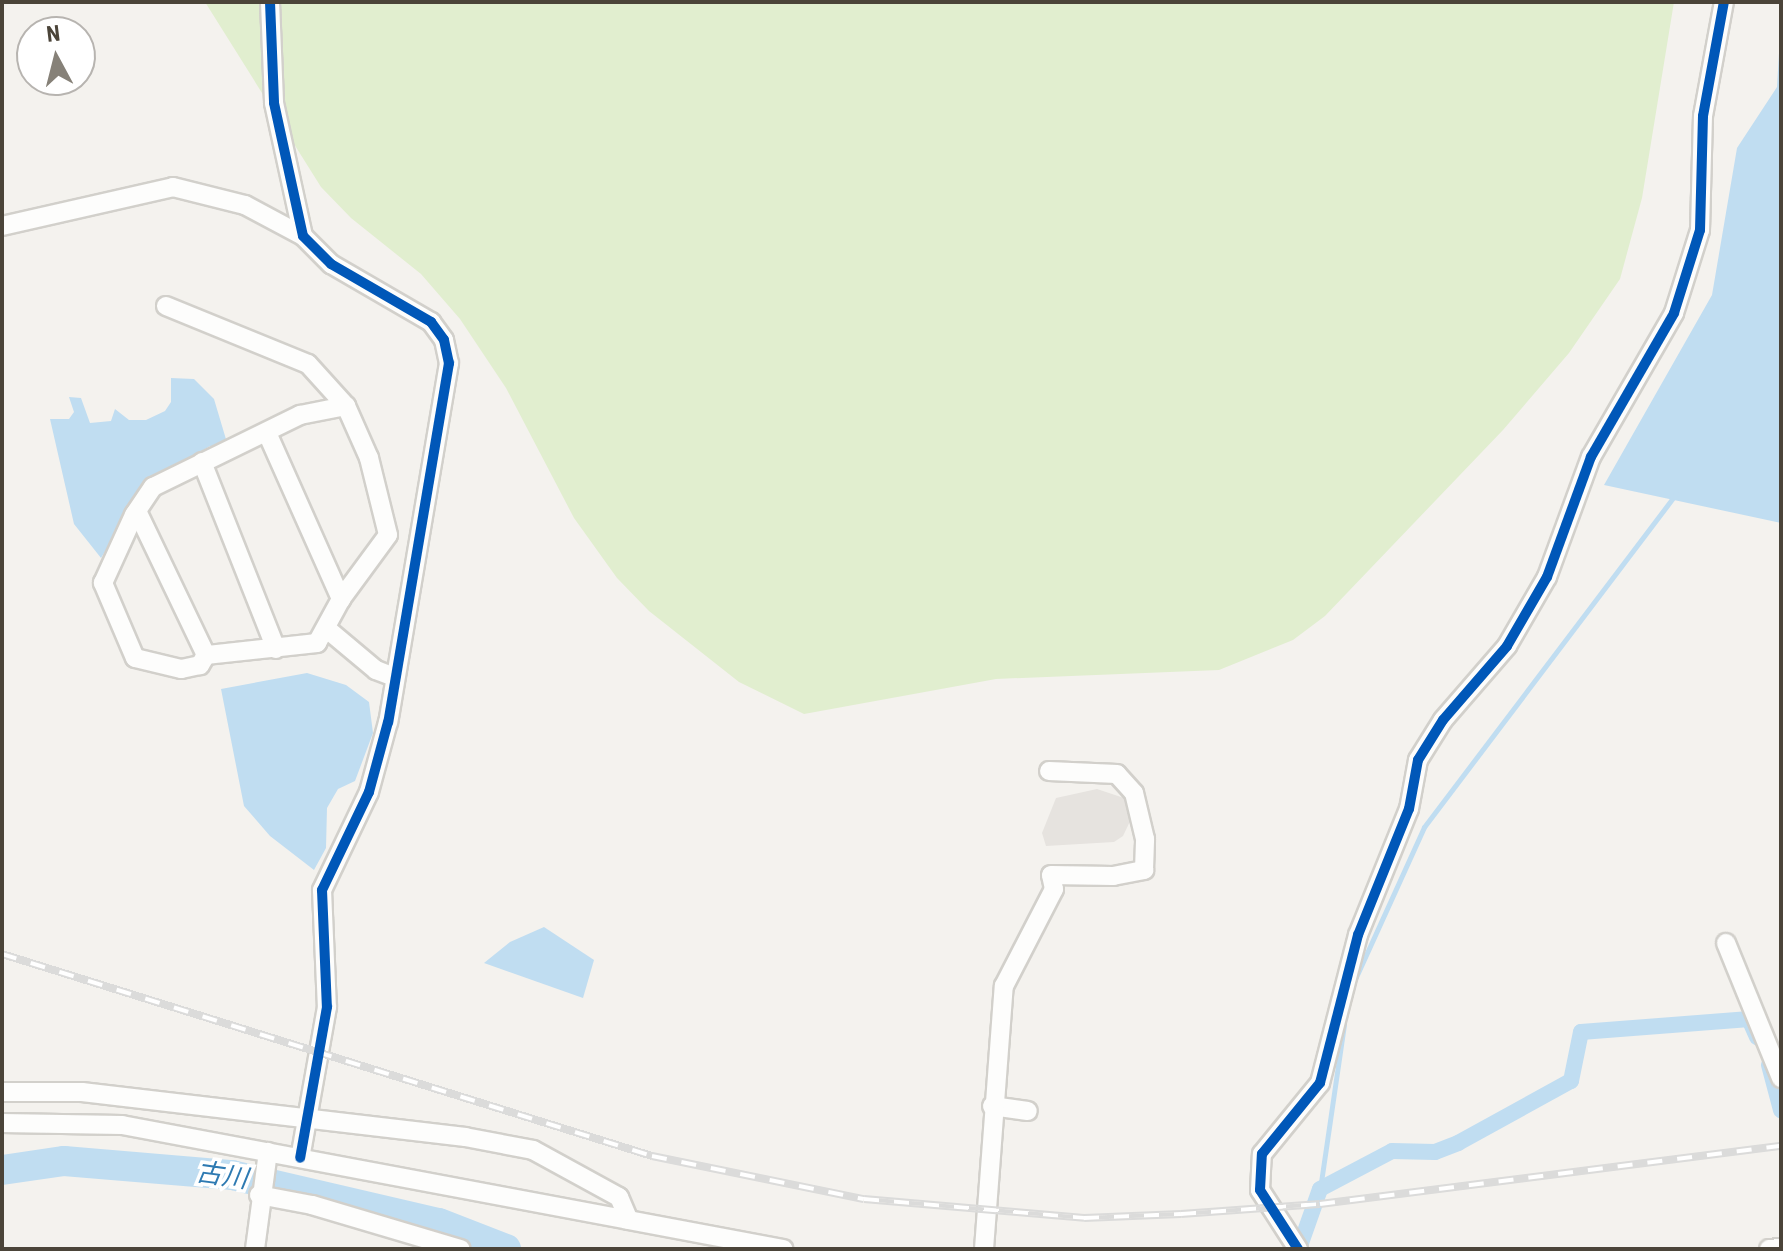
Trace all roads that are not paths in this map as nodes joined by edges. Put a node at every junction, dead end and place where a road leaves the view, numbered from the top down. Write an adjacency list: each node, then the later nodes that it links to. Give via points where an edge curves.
1 (270, 2): 4 (street, via 274,103)
2 (1724, 2): 33 (street, via 1703,116 1700,230 1674,313 1591,457 1547,577 1507,646 1443,720 1418,760 1409,809 1358,935 1320,1083 1262,1154 1260,1190)
3 (2, 226): 4 (street, via 173,187 245,205)
4 (303, 236): 14 (street, via 331,264 431,322 444,340 449,363)
5 (166, 306): 6 (street, via 308,364)
6 (346, 406): 7 (street, via 300,415); 10 (street, via 369,458 388,535)
7 (268, 435): 8 (street); 10 (street)
8 (202, 462): 9 (street, via 153,487); 12 (street)
9 (137, 511): 13 (street); 13 (street, via 103,583 135,658 181,669 200,665)
10 (341, 599): 11 (street)
11 (327, 629): 12 (street, via 317,643); 14 (street, via 376,670)
12 (276, 649): 13 (street)
13 (206, 655)
14 (392, 676): 21 (street, via 388,722 369,792 322,890 319,926 328,991)
15 (1049, 771): 19 (street, via 1117,774 1134,793 1145,839 1144,870 1113,876 1051,875 1054,889 1004,986)
16 (1726, 943): 17 (street)
17 (1780, 1075)
18 (2, 1092): 21 (street, via 82,1092)
19 (992, 1106): 20 (street); 32 (street)
20 (1028, 1111)
21 (307, 1119): 23 (street); 26 (street, via 533,1150 619,1197)
22 (2, 1123): 24 (street, via 122,1125)
23 (300, 1158): 24 (street); 26 (street)
24 (266, 1160): 25 (street)
25 (260, 1193): 29 (street); 30 (street)
26 (629, 1220): 27 (street)
27 (748, 1246): 31 (street)
28 (1781, 1248): 34 (street)
29 (255, 1249)
30 (461, 1249)
31 (783, 1249)
32 (984, 1249)
33 (1298, 1249)
34 (1769, 1249)

